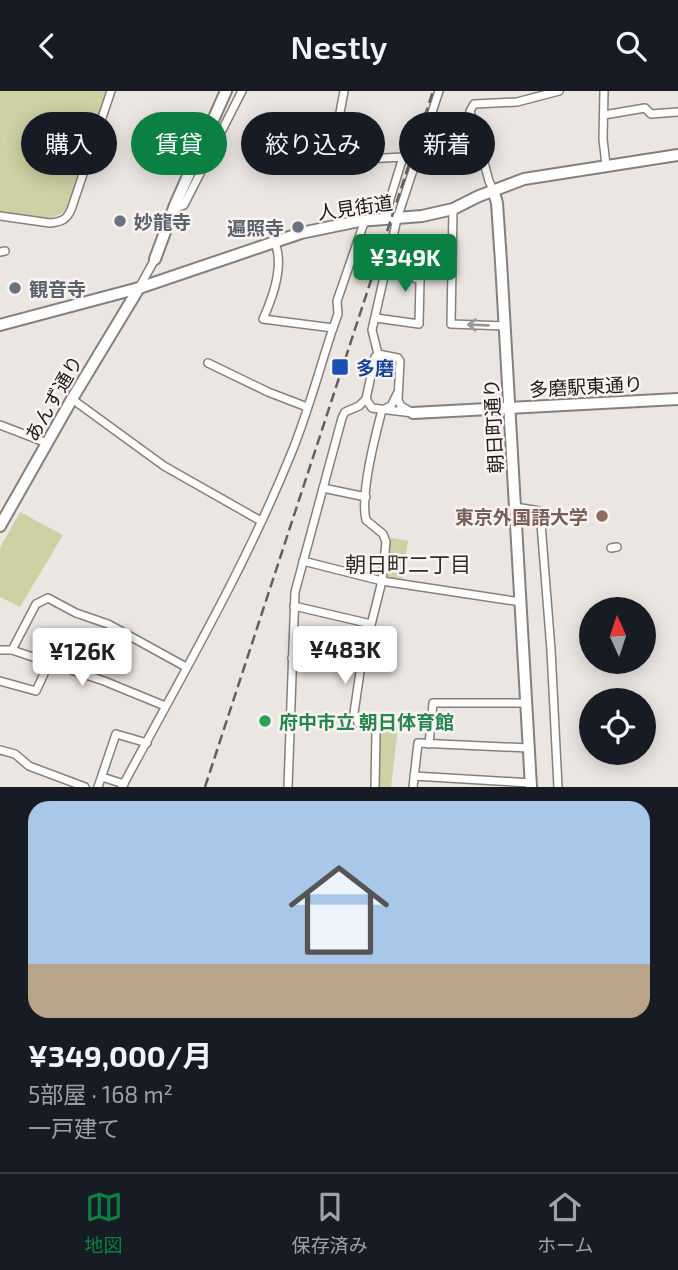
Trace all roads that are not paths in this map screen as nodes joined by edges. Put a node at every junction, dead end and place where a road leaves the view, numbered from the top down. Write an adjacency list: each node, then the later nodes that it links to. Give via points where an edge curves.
1 (111, 91): 17 (street, via 66,218 50,223)
2 (226, 91): 15 (street)
3 (242, 91): 15 (street, via 184,205)
4 (344, 91): 9 (street)
5 (439, 91): 19 (street)
6 (559, 91): 14 (street, via 517,102 474,104 470,111)
7 (604, 91): 10 (street)
8 (678, 111): 10 (street, via 651,114 645,108)
9 (340, 112)
10 (604, 115): 13 (street)
11 (678, 155): 13 (street, 人見街道)
12 (385, 158): 18 (street, via 403,157)
13 (606, 165): 14 (street, 人見街道, via 524,179)
14 (493, 190): 16 (street, 人見街道); 29 (street, 朝日町通り)
15 (173, 209): 22 (street)
16 (453, 209): 19 (street, 人見街道); 29 (street, one-way to 16, via 450,324)
17 (0, 216)
18 (384, 219): 19 (street, 人見街道); 20 (street, 人見街道)
19 (397, 219): 23 (street)
20 (365, 220): 21 (street, 人見街道); 30 (street, via 337,301)
21 (275, 243): 24 (street, 人見街道); 30 (street, via 280,258 263,319)
22 (155, 258): 24 (street)
23 (386, 269): 27 (street); 27 (street, via 420,280 419,324)
24 (139, 288): 25 (street, 人見街道); 26 (street, あんず通り)
25 (114, 294): 26 (street, via 120,299); 28 (street, 人見街道)
26 (121, 317): 35 (street, あんず通り)
27 (376, 318): 31 (street, via 372,330)
28 (0, 325)
29 (505, 326): 40 (street, 朝日町通り)
30 (333, 328): 37 (street)
31 (378, 355): 33 (street, via 400,361); 36 (street)
32 (208, 363): 37 (street)
33 (397, 394): 41 (street, via 391,406); 42 (street, via 401,406)
34 (678, 398): 40 (street, 多磨駅東通り)
35 (72, 399): 44 (street, あんず通り); 49 (street, via 164,466)
36 (366, 399): 38 (street); 39 (street)
37 (307, 407): 49 (street)
38 (353, 408): 39 (street); 45 (street, via 342,418)
39 (372, 408): 41 (street)
40 (510, 408): 42 (street, 多磨駅東通り); 47 (street, 朝日町通り)
41 (382, 410): 42 (street); 46 (street)
42 (412, 413)
43 (0, 425): 44 (street)
44 (47, 443): 48 (street, あんず通り)
45 (323, 488): 46 (street); 51 (street)
46 (366, 497): 52 (street, via 366,520 387,542)
47 (515, 507): 53 (street, 朝日町通り); 78 (street, via 540,511)
48 (4, 512): 50 (street, あんず通り)
49 (261, 521): 61 (street, via 216,617)
50 (0, 526)
51 (303, 561): 52 (street); 54 (street)
52 (382, 581): 53 (street); 55 (street)
53 (521, 602): 63 (street, 朝日町通り)
54 (294, 606): 55 (street); 58 (street)
55 (371, 624): 60 (street)
56 (0, 650): 57 (street)
57 (12, 650): 59 (street); 61 (street, via 36,604 48,598 108,624)
58 (292, 658): 60 (street); 75 (street)
59 (49, 663): 62 (street, via 36,691); 64 (street)
60 (361, 665): 76 (street, via 354,713 358,723 376,733)
61 (186, 667): 64 (street)
62 (0, 681)
63 (526, 703): 66 (street, via 433,703); 67 (street, 朝日町通り)
64 (165, 706): 65 (street)
65 (146, 743): 70 (street, via 116,734); 71 (street)
66 (429, 744): 67 (street); 69 (street, via 418,743)
67 (529, 748): 72 (street, 朝日町通り)
68 (0, 750): 73 (street)
69 (414, 776): 72 (street); 77 (street)
70 (102, 777): 71 (street); 74 (street)
71 (123, 785)
72 (531, 785)
73 (85, 787)
74 (98, 787)
75 (288, 787)
76 (374, 787)
77 (413, 787)
78 (558, 787)

